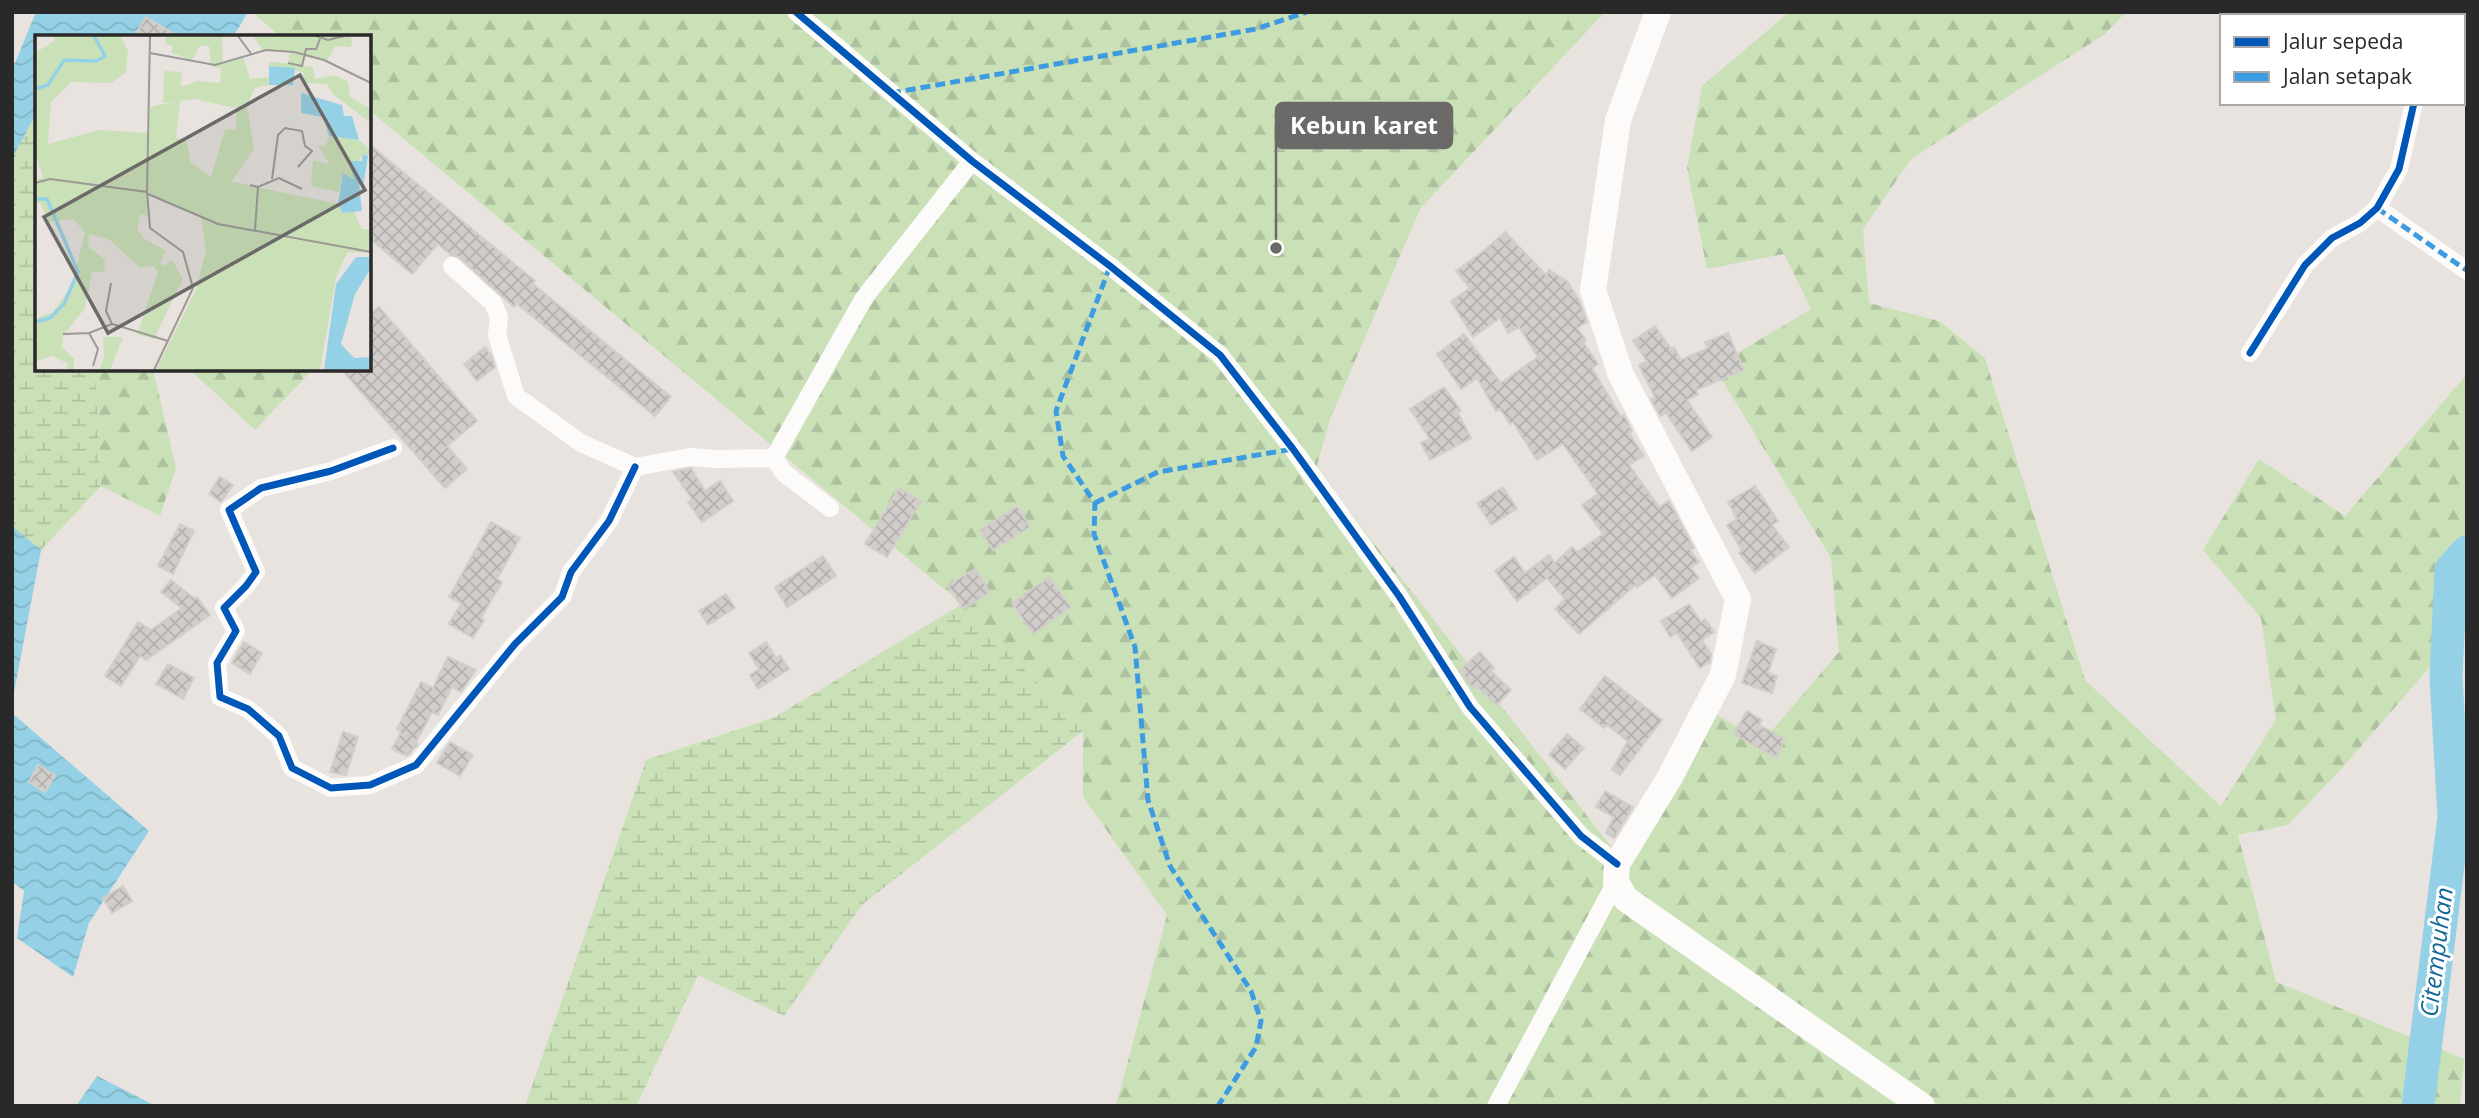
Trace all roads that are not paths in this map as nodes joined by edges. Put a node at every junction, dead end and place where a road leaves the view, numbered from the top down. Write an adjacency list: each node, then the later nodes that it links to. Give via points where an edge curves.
1 (796, 12): 4 (street)
2 (1658, 12): 13 (main road, via 1618,120 1593,290 1621,375 1738,598 1723,675)
3 (2414, 105): 5 (street, via 2399,169)
4 (972, 161): 10 (street, via 864,298); 13 (street, via 1220,355 1399,596 1470,707)
5 (2376, 208): 7 (street); 8 (street, via 2360,223 2332,237 2305,265)
6 (452, 266): 11 (street, via 493,303 499,317 497,335 516,396 581,443)
7 (2466, 271)
8 (2249, 353)
9 (393, 448): 11 (street, via 331,471 261,488 229,510 256,572 224,608 236,631 217,663 220,696 248,709 279,736 292,768 331,788 370,785 416,765 515,644 562,597 571,572 610,521)
10 (774, 458): 11 (street, via 691,457); 12 (street, via 784,473)
11 (635, 467)
12 (830, 508)
13 (1616, 873): 14 (street); 15 (main road, via 1626,899)
14 (1496, 1106)
15 (1922, 1106)

